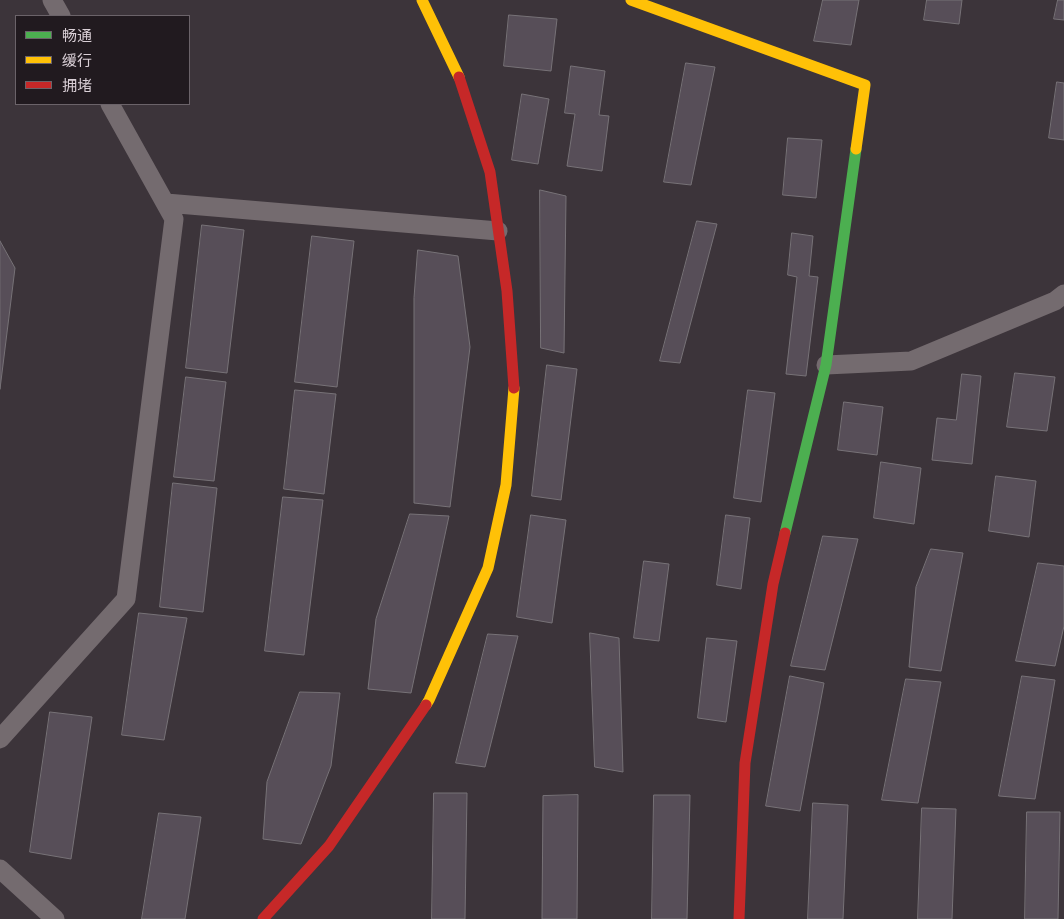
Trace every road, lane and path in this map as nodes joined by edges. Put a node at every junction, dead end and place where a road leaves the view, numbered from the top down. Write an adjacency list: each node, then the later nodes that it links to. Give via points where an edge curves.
1 (52, 0): 4 (street)
2 (422, 0): 7 (street, via 460,80 490,172)
3 (631, 0): 9 (street, via 865,85)
4 (60, 15)
5 (111, 105): 6 (street)
6 (166, 203): 7 (street); 10 (street, via 174,219 126,598)
7 (498, 230): 13 (street, via 507,291 514,389 506,485 488,568 428,700 330,846)
8 (1064, 294): 9 (street, via 1055,301 912,361)
9 (826, 365): 14 (street, via 773,584 746,763)
10 (0, 739)
11 (0, 869): 12 (street)
12 (55, 919)
13 (263, 919)
14 (740, 919)

